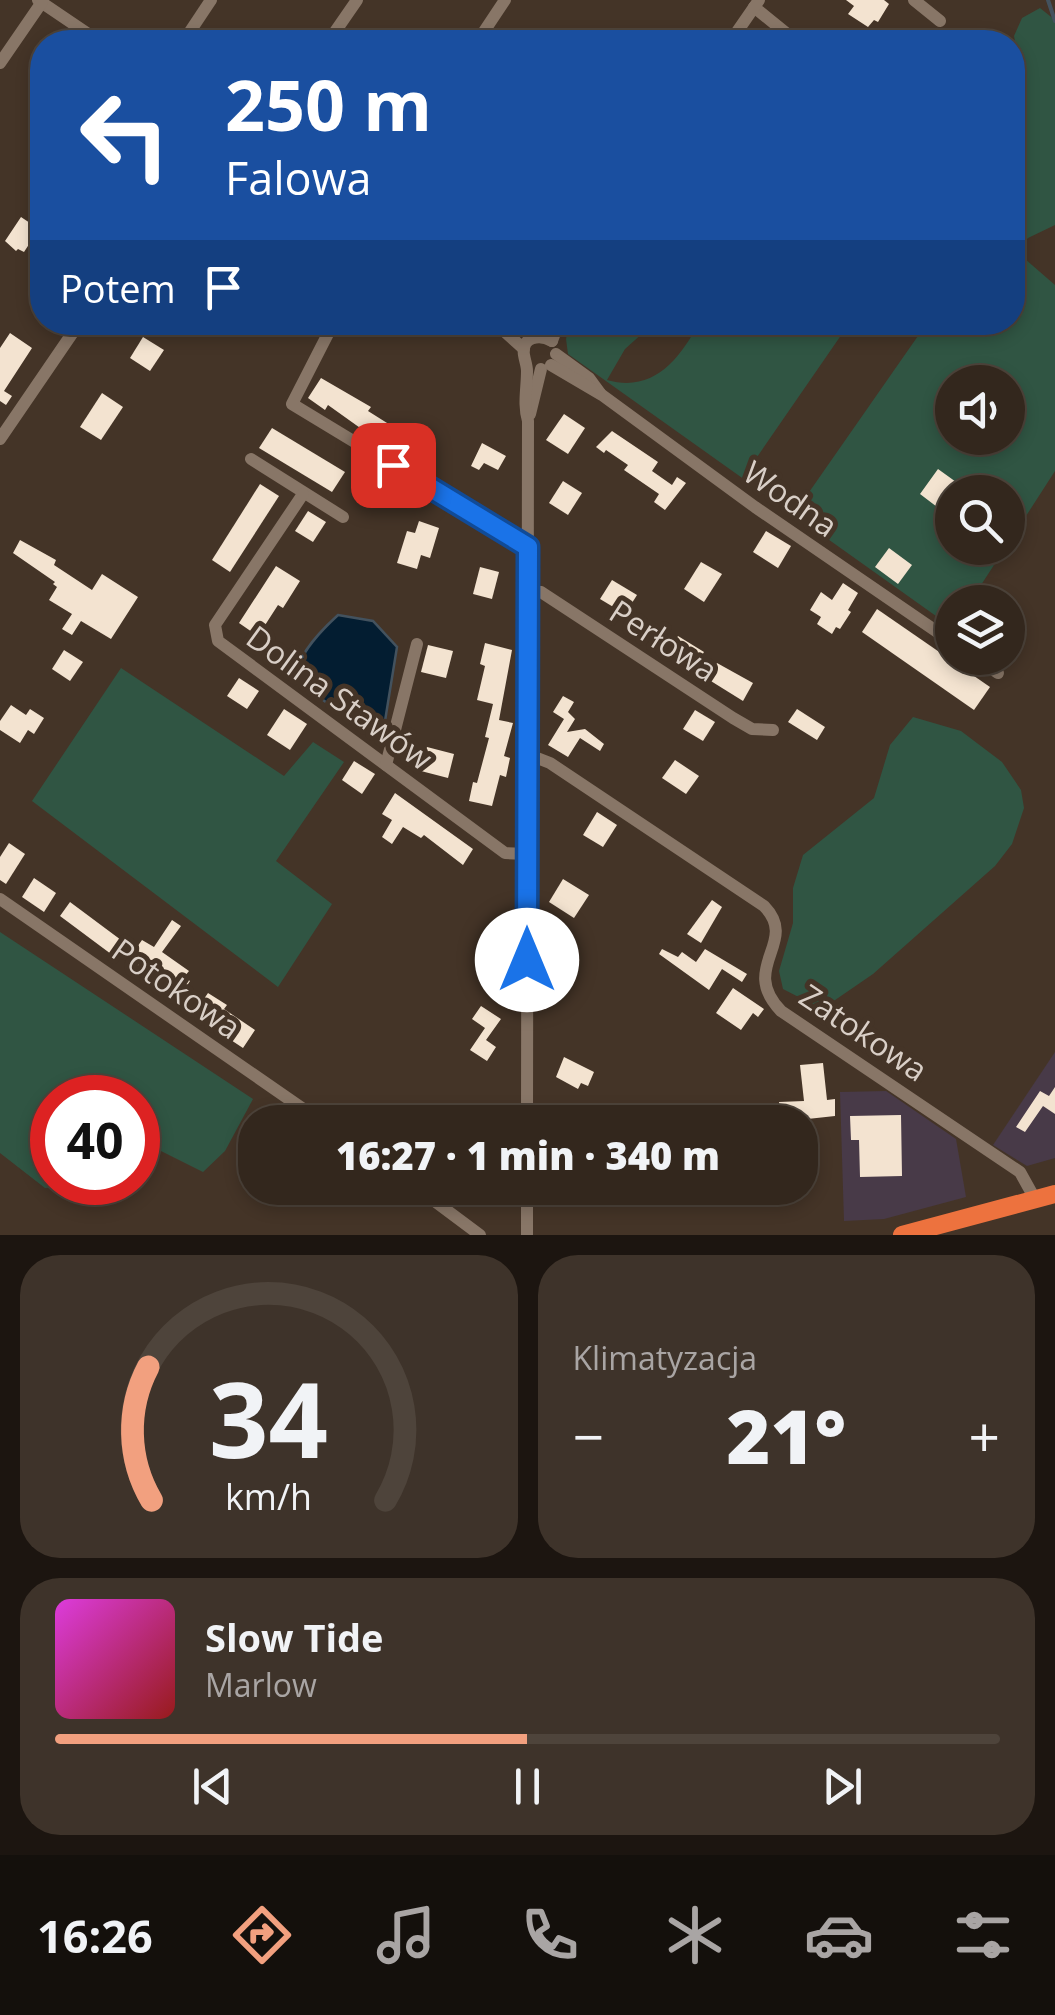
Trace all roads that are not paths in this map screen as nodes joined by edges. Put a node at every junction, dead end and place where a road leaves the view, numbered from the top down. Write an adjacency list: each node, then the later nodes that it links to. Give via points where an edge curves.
1 (70, 0): 8 (street)
2 (211, 0): 11 (street)
3 (357, 0): 12 (street)
4 (505, 0): 13 (street)
5 (914, 0): 9 (street)
6 (40, 1): 8 (street); 16 (street)
7 (756, 4): 14 (street); 15 (street)
8 (60, 15): 10 (street)
9 (940, 21)
10 (82, 30)
11 (190, 30)
12 (336, 30)
13 (485, 30)
14 (738, 30)
15 (784, 30)
16 (0, 63)
17 (71, 335): 24 (street)
18 (327, 335): 28 (street, via 292,404)
19 (514, 335): 23 (street)
20 (520, 335): 23 (street)
21 (543, 335): 23 (street)
22 (550, 335): 23 (street)
23 (540, 352): 28 (street, via 528,421); 30 (street, Wodna, via 589,378 602,395 739,496)
24 (0, 439)
25 (251, 459): 26 (street)
26 (303, 494): 27 (street); 34 (street, Dolina Stawów, via 215,634)
27 (343, 517)
28 (528, 547): 29 (street)
29 (526, 591): 32 (street, Perłowa, via 541,592 742,724); 33 (street)
30 (935, 630)
31 (417, 644): 34 (street)
32 (773, 730)
33 (527, 754): 35 (street); 40 (street, Zatokowa, via 764,906 777,927 763,984 767,997 1020,1172)
34 (386, 766): 35 (street, Dolina Stawów, via 505,852)
35 (526, 854): 38 (street)
36 (0, 900): 37 (street, Potokowa)
37 (297, 1105)
38 (527, 1105)
39 (1055, 1194): 40 (highway)
40 (1035, 1199): 45 (highway)
41 (440, 1205): 43 (street)
42 (528, 1205): 44 (street)
43 (480, 1235)
44 (528, 1235)
45 (902, 1235)

